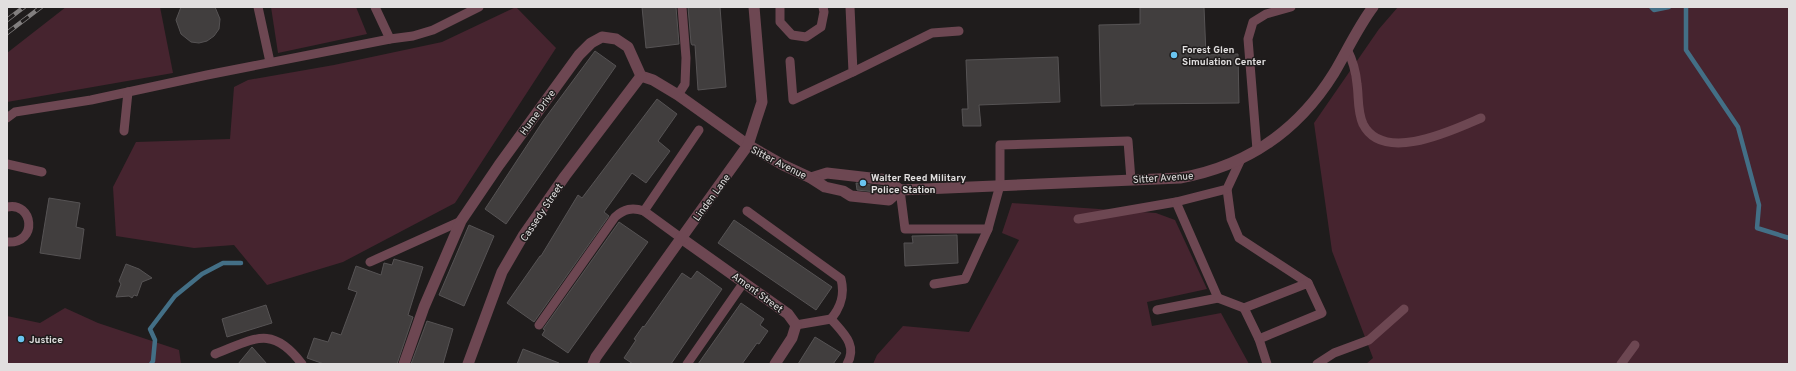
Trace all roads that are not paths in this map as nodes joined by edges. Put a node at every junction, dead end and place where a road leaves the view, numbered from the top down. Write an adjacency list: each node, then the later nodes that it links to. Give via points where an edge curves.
1 (258, 7): 15 (lane)
2 (375, 7): 12 (lane)
3 (479, 7): 12 (lane, via 433,30)
4 (682, 7): 19 (lane, via 686,58 685,84)
5 (754, 7): 24 (street, Linden Lane, via 762,102)
6 (780, 7): 7 (lane, via 780,22 792,35 806,37 821,27)
7 (823, 7)
8 (850, 7): 16 (lane)
9 (1291, 7): 25 (lane, via 1266,14 1253,22 1248,39)
10 (1373, 7): 13 (street, Sitter Avenue)
11 (959, 31): 16 (lane, via 932,33)
12 (390, 39): 15 (lane)
13 (1348, 49): 21 (lane, via 1353,62 1363,124 1370,133 1381,140 1420,141); 25 (street, Sitter Avenue, via 1318,96 1301,116)
14 (790, 61): 16 (lane, via 792,100)
15 (270, 62): 18 (lane)
16 (853, 72)
17 (642, 76): 19 (street); 39 (street, Hume Drive, via 628,47 616,39 602,38 591,43 579,55); 59 (street, Cassedy Street, via 565,176 523,236 502,272)
18 (128, 92): 20 (lane, via 15,112); 23 (lane)
19 (678, 95): 24 (street)
20 (7, 118)
21 (1481, 118)
22 (699, 130): 36 (lane)
23 (124, 131)
24 (748, 145): 29 (street, Sitter Avenue); 41 (street, Linden Lane)
25 (1257, 150): 26 (street, Sitter Avenue)
26 (1241, 159): 30 (street, Sitter Avenue, via 1198,175); 32 (lane)
27 (7, 164): 28 (lane)
28 (42, 172)
29 (811, 178): 33 (street, Sitter Avenue, via 827,173 888,180); 33 (street, Sitter Avenue, via 825,187 843,191 851,196 889,200)
30 (1131, 180): 31 (street, Sitter Avenue); 31 (lane, via 1128,141 1000,144)
31 (1000, 185): 33 (street, Sitter Avenue); 40 (lane)
32 (1227, 189): 34 (lane); 45 (lane, via 1230,219 1239,238)
33 (900, 190): 40 (lane, via 905,230)
34 (1176, 202): 38 (lane); 47 (lane)
35 (7, 207): 42 (lane, via 21,210 29,220 29,226 24,237)
36 (644, 211): 41 (lane); 52 (lane, via 628,209 615,217)
37 (747, 211): 51 (lane, via 841,279 844,290 841,303)
38 (1078, 219)
39 (461, 221): 43 (lane); 58 (street, Hume Drive, via 427,300)
40 (988, 229): 46 (lane, via 965,279)
41 (681, 238): 44 (street, Ament Street); 60 (street, Linden Lane)
42 (7, 242)
43 (370, 262)
44 (744, 282): 53 (street, Ament Street, via 788,314); 61 (lane)
45 (1308, 282): 48 (lane); 54 (lane, via 1322,313)
46 (934, 284)
47 (1218, 298): 48 (lane); 50 (lane)
48 (1244, 308): 54 (lane)
49 (1404, 309): 65 (lane, via 1369,340 1334,353)
50 (1158, 310)
51 (831, 320): 53 (lane); 63 (lane, via 848,339 851,350)
52 (539, 325)
53 (796, 326): 62 (street, via 792,338)
54 (1259, 339): 64 (lane)
55 (1635, 345): 66 (lane)
56 (215, 354): 57 (lane, via 253,340 271,339 288,348)
57 (302, 364)
58 (404, 364)
59 (468, 364)
60 (593, 364)
61 (687, 364)
62 (775, 364)
63 (847, 364)
64 (1268, 364)
65 (1317, 364)
66 (1621, 364)

